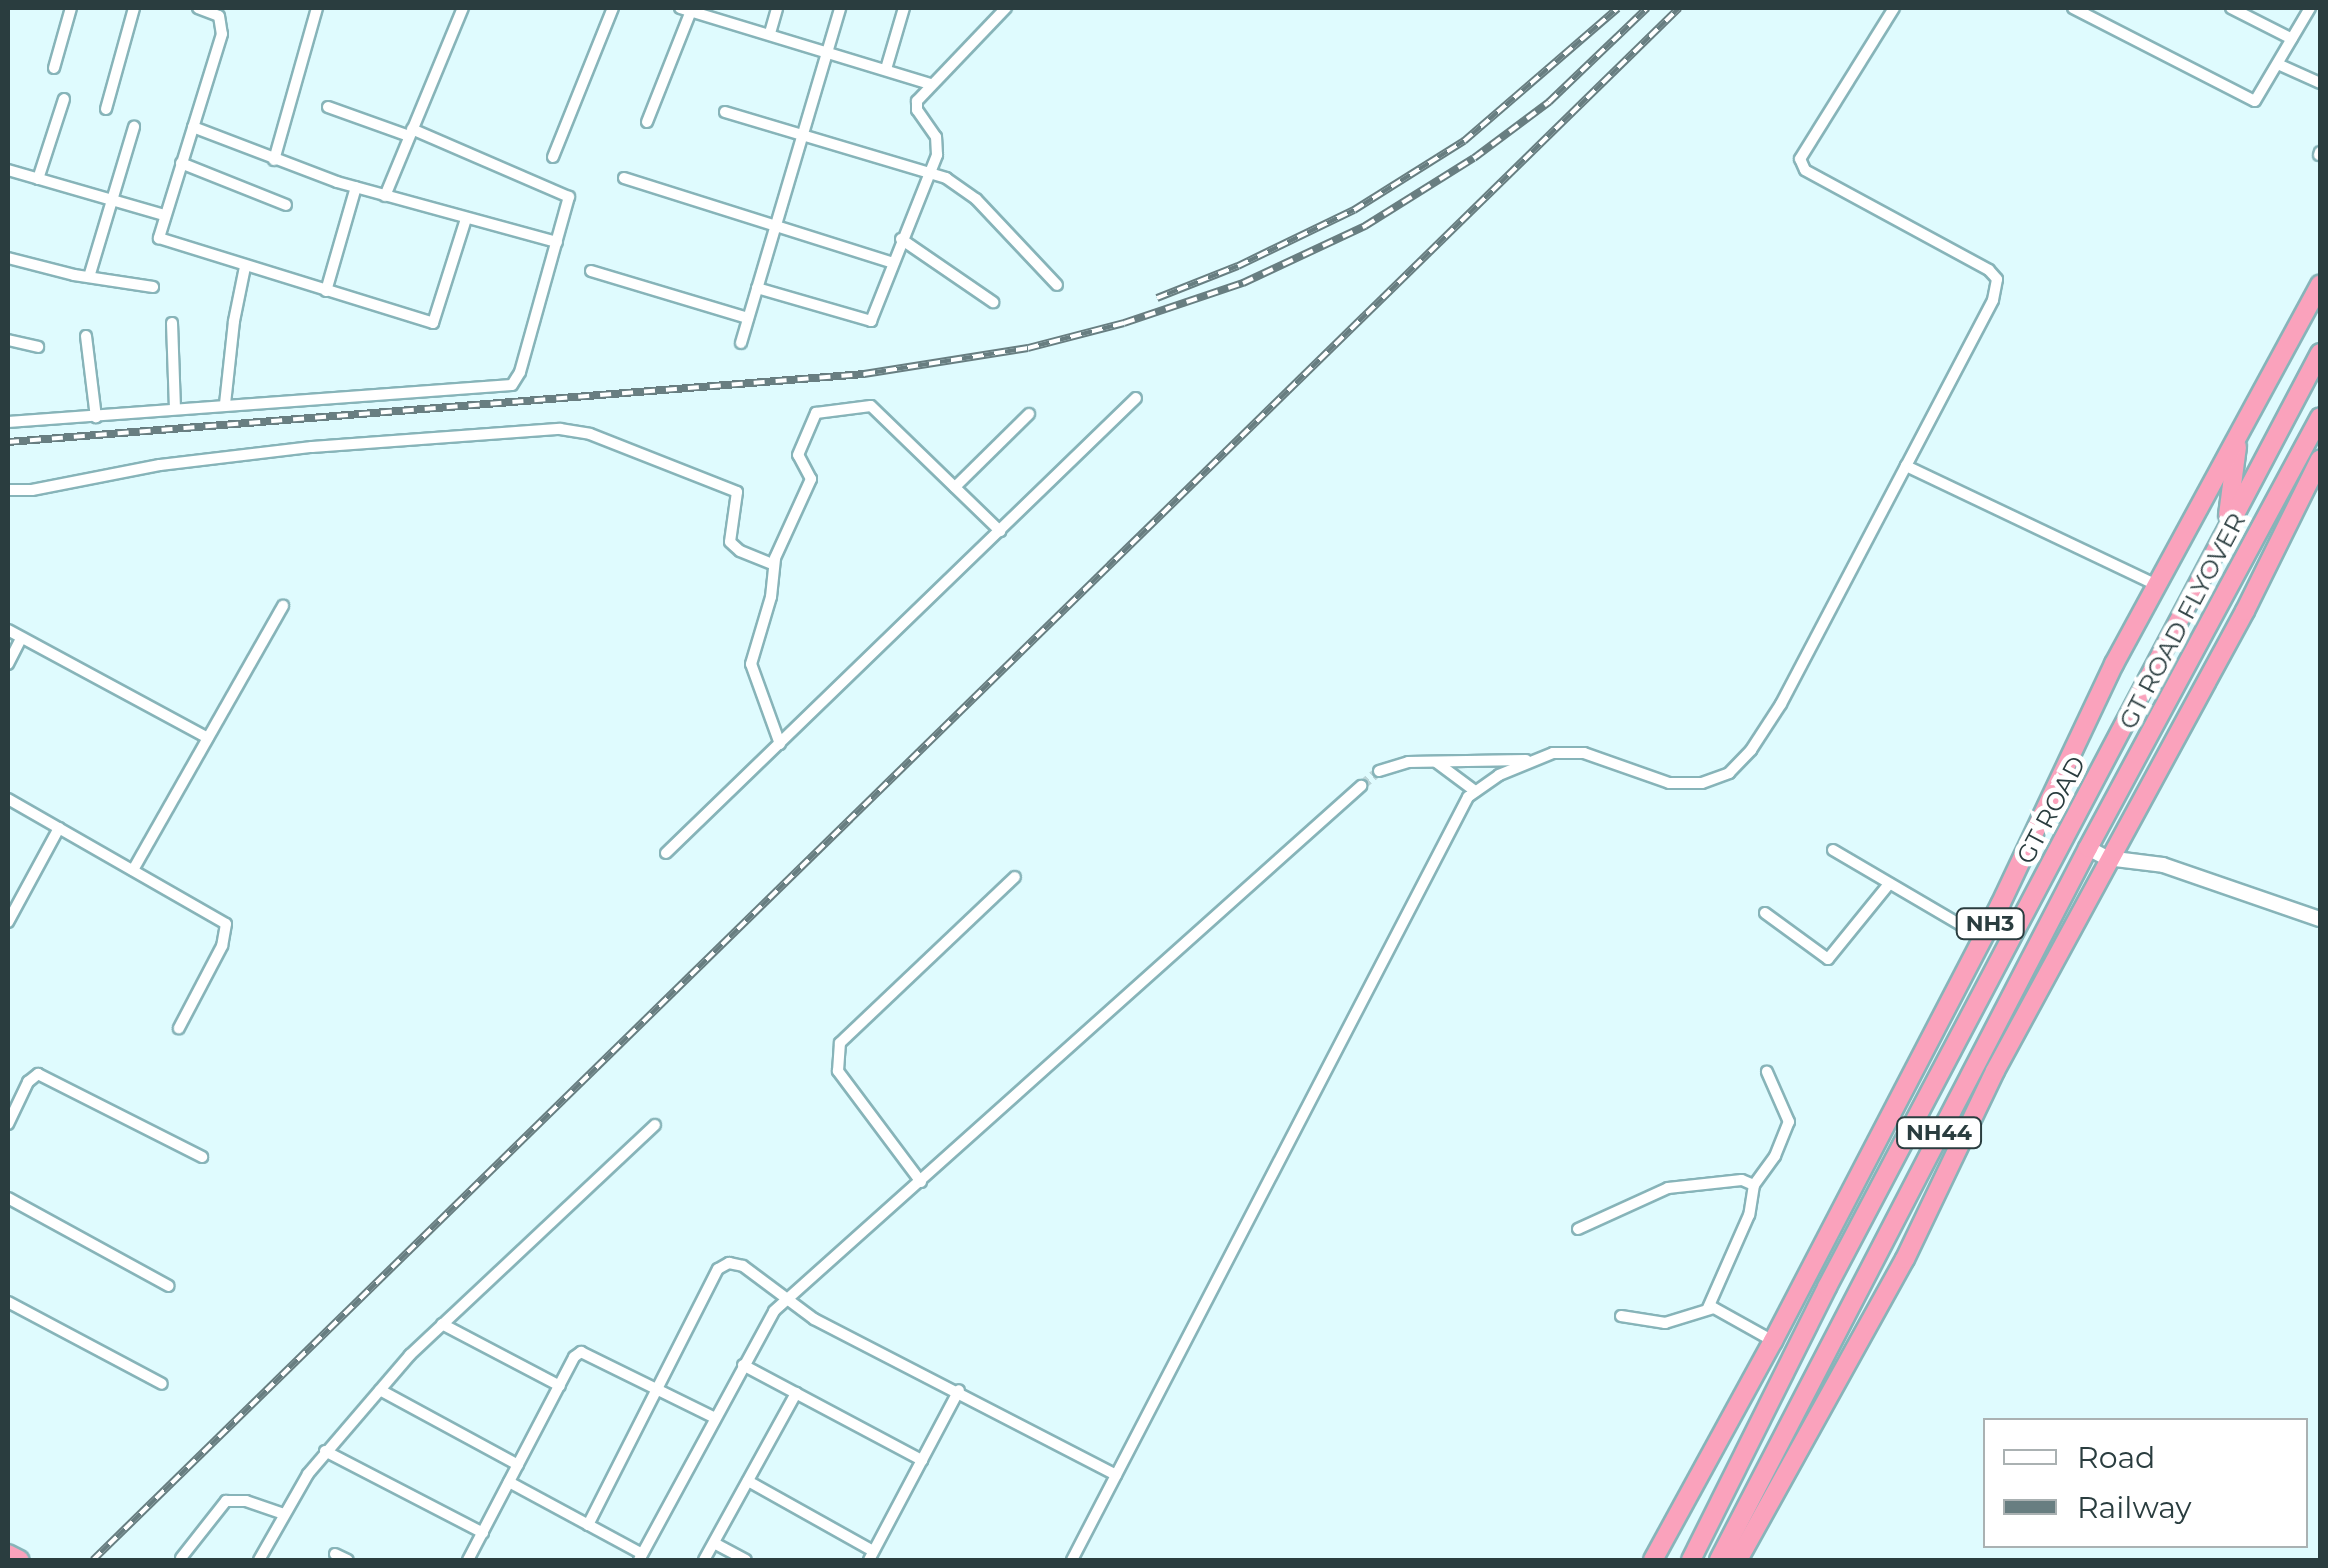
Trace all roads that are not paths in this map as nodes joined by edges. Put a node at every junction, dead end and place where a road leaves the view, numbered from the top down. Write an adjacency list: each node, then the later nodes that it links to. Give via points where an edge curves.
1 (71, 8): 20 (street)
2 (134, 8): 26 (street)
3 (198, 8): 30 (street, via 219,16 222,27)
4 (318, 8): 34 (street)
5 (462, 8): 31 (street)
6 (612, 8): 33 (street)
7 (777, 8): 16 (street)
8 (840, 8): 18 (street)
9 (904, 8): 21 (street)
10 (1006, 8): 23 (street)
11 (1894, 8): 76 (street, via 1800,159 1805,170 1997,279 1993,300)
12 (2073, 8): 19 (street, via 2250,100 2259,99)
13 (2231, 8): 17 (street)
14 (2310, 8): 17 (street)
15 (686, 9): 16 (street); 28 (street)
16 (770, 33): 18 (street)
17 (2292, 39): 19 (street)
18 (828, 50): 21 (street); 32 (street)
19 (2280, 65): 22 (street)
20 (54, 68)
21 (886, 69): 23 (street)
22 (2320, 83)
23 (930, 84): 37 (street, via 916,106 936,136)
24 (64, 99): 39 (street)
25 (328, 107): 31 (street)
26 (106, 109)
27 (725, 112): 32 (street)
28 (647, 122)
29 (134, 127): 42 (street)
30 (193, 127): 34 (street); 35 (street)
31 (411, 132): 41 (street); 48 (street, via 567,194)
32 (804, 132): 37 (street); 46 (street)
33 (553, 158)
34 (274, 160): 40 (street)
35 (181, 163): 43 (street); 44 (street)
36 (8, 170): 39 (street)
37 (931, 171): 47 (street); 55 (street, via 976,200)
38 (624, 178): 46 (street)
39 (38, 179): 42 (street)
40 (356, 186): 41 (street); 58 (street)
41 (385, 196): 45 (street)
42 (111, 199): 44 (street); 53 (street)
43 (286, 205)
44 (164, 215): 51 (street, via 159,238)
45 (466, 219): 48 (street); 58 (street, via 434,323)
46 (775, 225): 50 (street); 57 (street)
47 (901, 239): 50 (street); 59 (street)
48 (557, 242): 68 (street, via 512,385)
49 (8, 258): 53 (street)
50 (892, 262): 57 (street, via 871,321)
51 (245, 267): 58 (street); 68 (street)
52 (591, 271): 60 (street)
53 (89, 277): 56 (street)
54 (2320, 284): 74 (highway, NH3)
55 (1057, 285)
56 (153, 287)
57 (757, 288): 60 (street)
58 (326, 291)
59 (994, 302)
60 (748, 318): 64 (street)
61 (172, 323): 69 (street)
62 (86, 336): 71 (street)
63 (8, 340): 65 (street)
64 (741, 343)
65 (38, 347)
66 (2320, 353): 79 (highway, GT ROAD FLYOVER / NH44)
67 (1136, 398): 80 (street)
68 (225, 404): 69 (street)
69 (175, 407): 71 (street)
70 (1029, 414): 77 (street)
71 (96, 417): 73 (street)
72 (2320, 419): 96 (highway, GT ROAD FLYOVER / NH44)
73 (8, 422)
74 (2239, 433): 79 (highway); 82 (highway, NH3)
75 (2320, 459): 99 (highway, NH3, via 2245,611)
76 (1906, 466): 82 (street); 89 (street, via 1780,704 1729,773 1669,783 1584,754)
77 (955, 487): 80 (street); 81 (street, via 871,406 822,410 811,418 798,455 811,474 809,488)
78 (8, 490): 81 (street, via 312,447 574,430 738,492 730,542)
79 (2227, 526): 122 (highway, GT ROAD / NH44)
80 (1000, 531): 88 (street)
81 (773, 564): 88 (street, via 771,597 751,664)
82 (2158, 586): 106 (highway, NH3)
83 (284, 606): 87 (street)
84 (8, 630): 85 (street)
85 (21, 638): 86 (street); 87 (street)
86 (8, 664)
87 (208, 738): 100 (street)
88 (780, 744): 98 (street)
89 (1530, 760): 90 (street); 93 (street)
90 (1436, 762): 91 (street); 93 (street)
91 (1378, 771)
92 (1361, 786): 112 (street)
93 (1476, 791): 137 (street, via 1454,820)
94 (8, 800): 95 (street)
95 (59, 828): 100 (street); 105 (street)
96 (2088, 848): 99 (street); 131 (highway, GT ROAD / NH44)
97 (1833, 850): 102 (street)
98 (666, 852)
99 (2107, 858): 104 (street, via 2163,866); 136 (highway, NH3, via 1905,1259)
100 (133, 870): 107 (street, via 226,924 226,939)
101 (1015, 877): 112 (street, via 840,1043 838,1072)
102 (1889, 884): 103 (street, via 1828,960); 106 (street)
103 (1765, 913)
104 (2320, 919)
105 (8, 922)
106 (1982, 938): 123 (highway, NH3)
107 (179, 1028)
108 (1766, 1072): 113 (street, via 1789,1122)
109 (8, 1124): 111 (street, via 38,1074)
110 (655, 1125): 121 (street)
111 (202, 1157)
112 (921, 1182): 117 (street)
113 (1754, 1185): 115 (street, via 1742,1180 1668,1188); 119 (street, via 1749,1215)
114 (8, 1198): 116 (street)
115 (1578, 1229)
116 (169, 1286)
117 (786, 1299): 124 (street); 128 (street, via 743,1266 722,1266); 129 (street)
118 (8, 1302): 125 (street)
119 (1708, 1308): 120 (street, via 1665,1323); 123 (street)
120 (1621, 1316)
121 (442, 1324): 126 (street); 127 (street)
122 (1805, 1329): 123 (highway); 158 (highway, NH44)
123 (1773, 1341): 157 (highway, NH3)
124 (743, 1365): 130 (street); 132 (street)
125 (162, 1384)
126 (560, 1386): 128 (street, via 581,1352); 135 (street)
127 (380, 1390): 133 (street); 135 (street)
128 (659, 1390): 132 (street); 141 (street)
129 (959, 1390): 134 (street); 137 (street)
130 (796, 1393): 134 (street); 138 (street)
131 (1791, 1417): 136 (highway); 149 (highway, NH44)
132 (714, 1418): 147 (street)
133 (325, 1451): 140 (street); 142 (street)
134 (922, 1460): 146 (street)
135 (518, 1465): 139 (street)
136 (1788, 1471): 149 (highway, NH3)
137 (1116, 1475): 156 (street)
138 (748, 1481): 143 (street); 146 (street)
139 (510, 1482): 141 (street); 142 (street)
140 (284, 1514): 148 (street, via 226,1500); 151 (street)
141 (588, 1525): 147 (street)
142 (482, 1532): 153 (street)
143 (714, 1543): 154 (street); 155 (street)
144 (8, 1554): 150 (highway)
145 (335, 1554): 152 (street)
146 (871, 1556)
147 (640, 1557)
148 (180, 1558)
149 (1727, 1558)
150 (20, 1560)
151 (259, 1560)
152 (348, 1560)
153 (468, 1560)
154 (704, 1560)
155 (746, 1560)
156 (1072, 1560)
157 (1652, 1560)
158 (1690, 1560)

